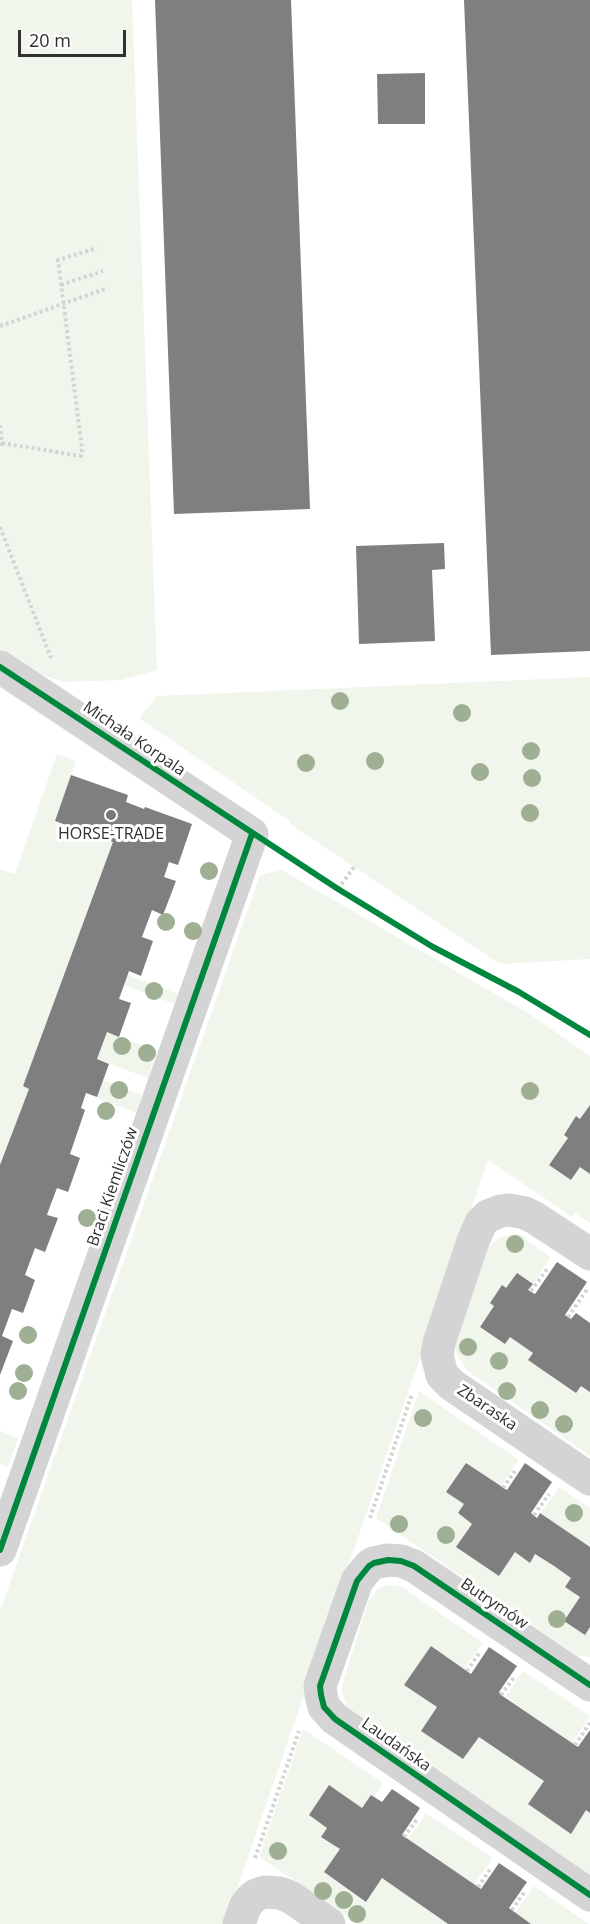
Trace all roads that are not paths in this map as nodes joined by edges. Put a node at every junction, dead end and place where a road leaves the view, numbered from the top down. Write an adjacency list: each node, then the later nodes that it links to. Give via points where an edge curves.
1 (0, 667): 2 (street, Michała Korpala)
2 (252, 834): 5 (street, Braci Kiemliczów)
3 (590, 1254): 4 (street, Zbaraska, via 525,1213 509,1210 488,1216 473,1241 439,1343 437,1360 442,1375 452,1385)
4 (590, 1479)
5 (0, 1550)
6 (378, 1561): 7 (street, Butrymów, via 411,1564); 8 (street, Laudańska, via 364,1570 357,1581 321,1684 324,1707 332,1717)
7 (590, 1685)
8 (590, 1895)
9 (239, 1924): 10 (street, via 251,1899 269,1892 292,1898)
10 (329, 1924)

